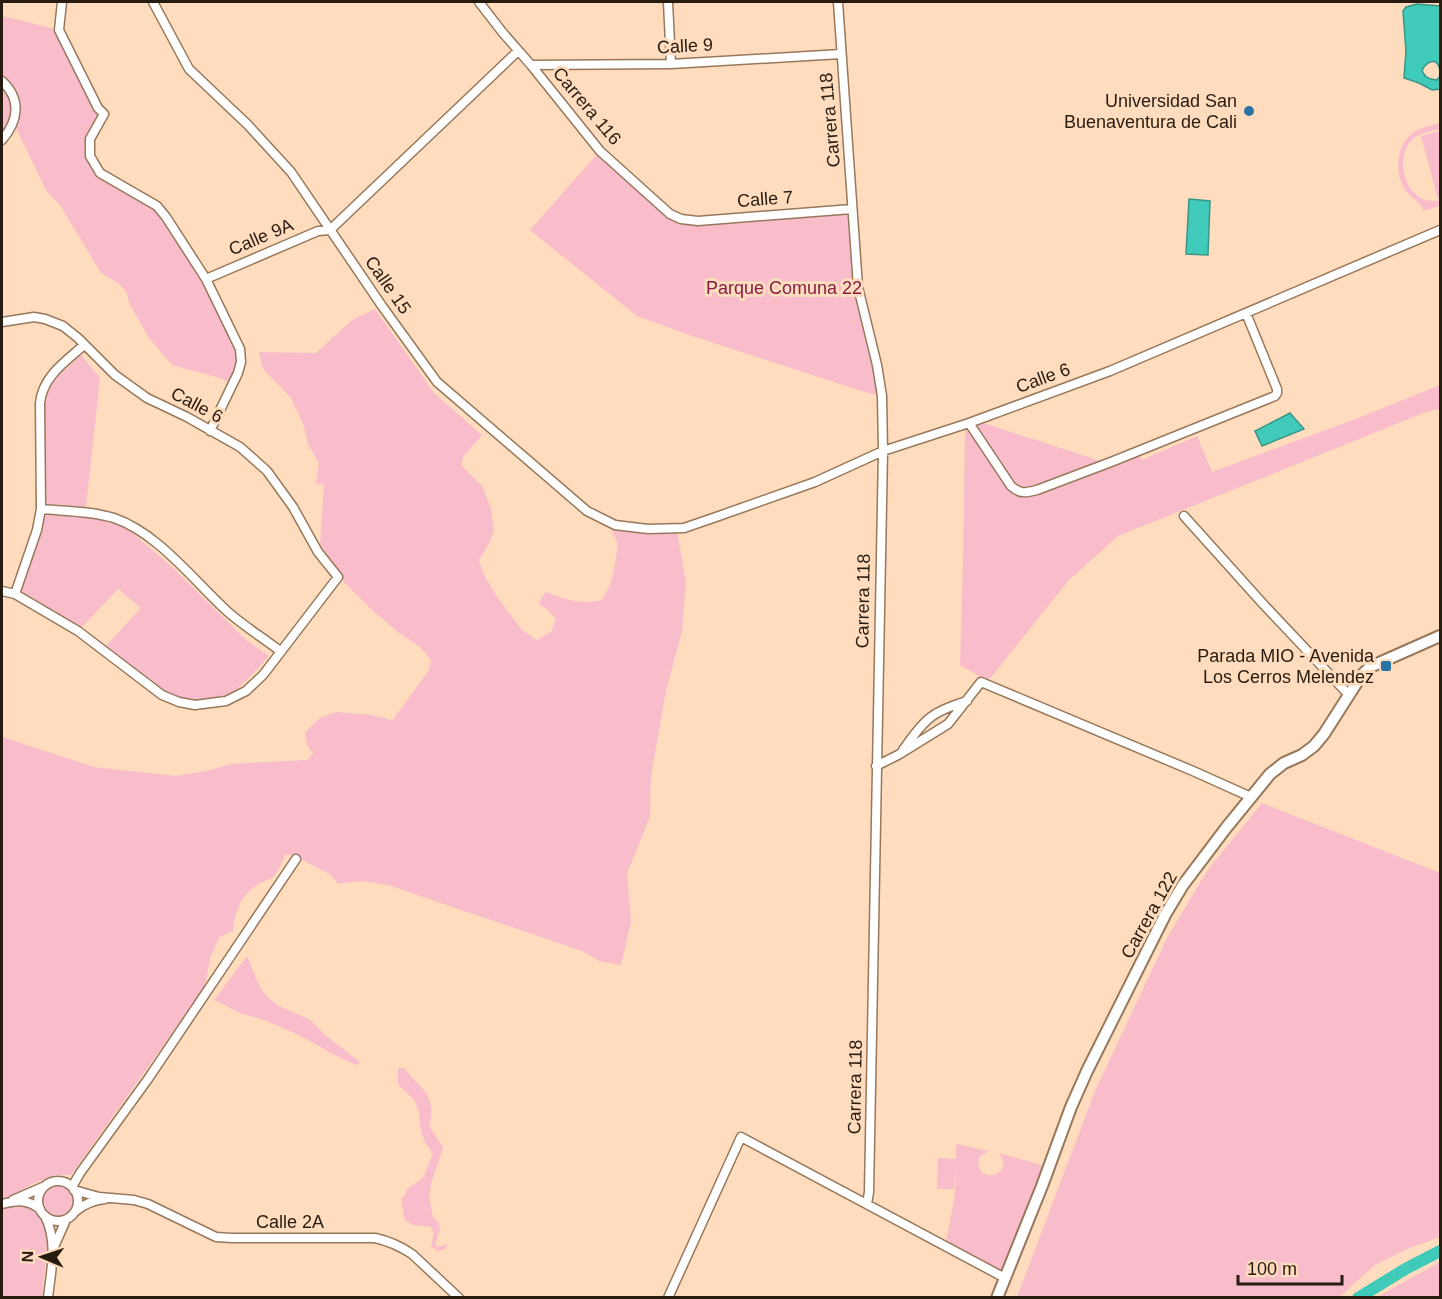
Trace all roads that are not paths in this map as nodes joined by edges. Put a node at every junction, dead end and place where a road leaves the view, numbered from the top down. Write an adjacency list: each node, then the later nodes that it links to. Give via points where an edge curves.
1 (62, 2): 16 (street, via 59,30 104,114 90,139 90,156 100,173 157,206)
2 (153, 2): 14 (street, Calle 15, via 189,69 291,172)
3 (479, 2): 6 (street, Carrera 116)
4 (668, 2): 8 (street)
5 (838, 2): 7 (street, Carrera 118)
6 (518, 51): 9 (street, Carrera 116); 14 (street)
7 (841, 54): 8 (street, Calle 9); 12 (street, Carrera 118)
8 (671, 64): 9 (street, Calle 9)
9 (531, 65): 13 (street, Carrera 116, via 600,151 670,214)
10 (2, 81): 11 (street, via 14,98 16,114)
11 (2, 140)
12 (852, 209): 13 (street, Calle 7); 22 (street, Carrera 118, via 858,287 882,396)
13 (681, 219)
14 (330, 230): 16 (street, Calle 9A, via 318,231); 25 (street, Calle 15, via 437,382 587,511 615,525)
15 (1440, 230): 17 (street, Calle 6)
16 (206, 279): 21 (street, via 240,349 241,362)
17 (1246, 313): 20 (street, Calle 6, via 1110,371); 20 (street, via 1277,389 1275,396 1111,462 1037,490 1019,492)
18 (2, 322): 19 (street, Calle 6, via 45,319 63,326)
19 (84, 345): 21 (street, Calle 6, via 115,375 147,398); 23 (street, via 53,373 41,393)
20 (969, 423): 22 (street, Calle 6)
21 (210, 431): 29 (street, Calle 6, via 240,447 267,471 338,577)
22 (883, 451): 25 (street, Calle 6, via 815,482 684,528); 33 (street, Carrera 118)
23 (41, 508): 27 (street); 29 (street, via 114,518 141,530 230,614)
24 (1184, 516): 30 (street)
25 (648, 529)
26 (2, 591): 27 (street)
27 (15, 594): 29 (street, via 78,632 162,695 179,702 195,705 226,701 246,691)
28 (1440, 636): 30 (street, Carrera 122, via 1370,667)
29 (280, 651)
30 (1349, 694): 34 (street, Carrera 122, via 1314,746 1270,774)
31 (967, 701): 32 (street, via 948,724); 32 (street, via 931,717); 34 (street, via 981,682)
32 (898, 755): 33 (street)
33 (876, 766): 40 (street, Carrera 118)
34 (1251, 797): 45 (street, Carrera 122, via 1199,863 1165,915 1071,1107)
35 (296, 859): 37 (street)
36 (45, 1186): 37 (street, via 55,1182); 39 (street); 42 (street, via 40,1195)
37 (71, 1187): 38 (street, Calle 2A); 41 (street, via 78,1201)
38 (108, 1198): 41 (street, Calle 2A); 47 (street, Calle 2A, via 148,1204 216,1237 385,1240 412,1254)
39 (6, 1203): 42 (street, via 25,1201)
40 (867, 1204): 45 (street); 48 (street, via 741,1137)
41 (75, 1212): 43 (street)
42 (42, 1213): 43 (street, via 55,1221); 44 (street, via 50,1227)
43 (66, 1220): 44 (street)
44 (53, 1251): 46 (street)
45 (1005, 1278): 49 (street, Carrera 122)
46 (48, 1298)
47 (459, 1298)
48 (668, 1298)
49 (997, 1298)

